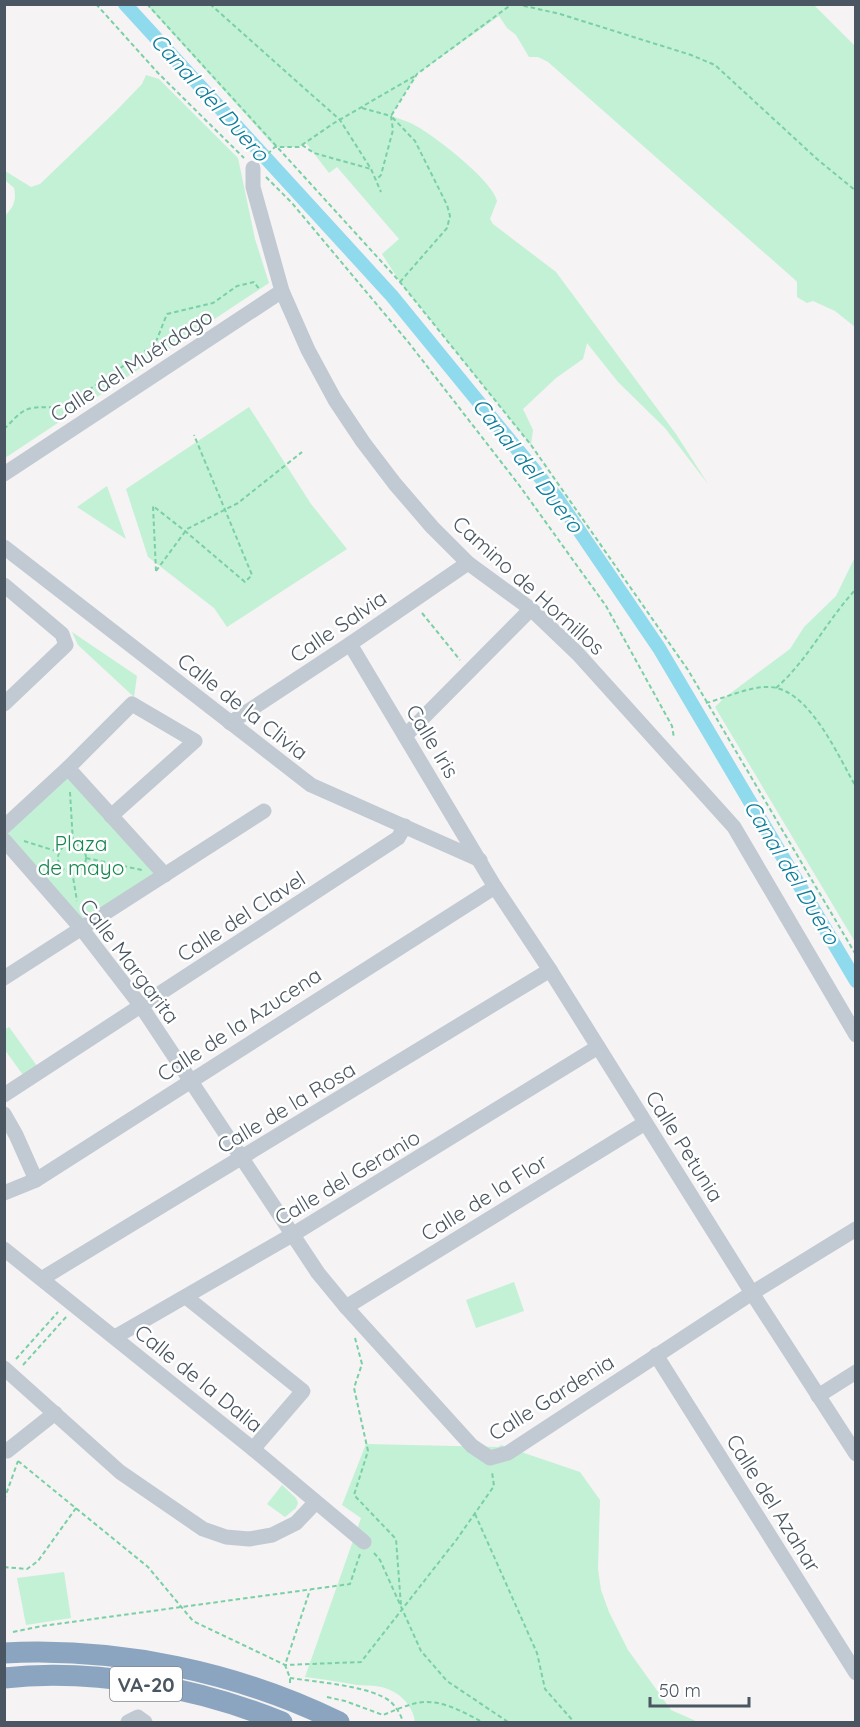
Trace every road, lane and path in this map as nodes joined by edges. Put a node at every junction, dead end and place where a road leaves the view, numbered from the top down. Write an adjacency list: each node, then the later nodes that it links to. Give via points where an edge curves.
1 (96, 4): 13 (path, via 158,73)
2 (147, 4): 11 (path)
3 (210, 4): 9 (path)
4 (512, 4): 6 (path)
5 (516, 4): 16 (path, via 560,14 715,65)
6 (417, 74): 7 (path); 8 (path)
7 (362, 108): 8 (path); 9 (path)
8 (391, 116): 15 (path, via 393,130 381,176); 18 (path, via 414,141 450,216 447,228)
9 (340, 120): 10 (path); 14 (path)
10 (302, 145): 11 (path); 14 (path, via 314,153)
11 (275, 147): 12 (path); 18 (path)
12 (269, 153)
13 (254, 168): 19 (street, Camino de Hornillos, via 253,187); 40 (path, via 292,202 409,344 519,485 606,606 672,726)
14 (371, 169): 15 (path)
15 (376, 180): 17 (path)
16 (855, 191)
17 (381, 192)
18 (400, 282): 36 (path, via 531,445 688,670)
19 (282, 291): 20 (street, Calle del Muérdago); 28 (street, Camino de Hornillos, via 308,350 363,442 394,484)
20 (268, 300): 21 (path, via 254,282 237,286 213,303 167,314 155,344 67,405 21,412); 24 (street, Calle del Muérdago)
21 (4, 429)
22 (195, 435): 25 (path)
23 (302, 452): 25 (path)
24 (4, 474)
25 (226, 509): 26 (path); 26 (path, via 252,575 245,582)
26 (185, 531): 26 (path, via 153,506 156,571 162,563)
27 (4, 547): 38 (street, Calle de la Clivia)
28 (468, 563): 31 (street, Calle Salvia); 32 (street, Camino de Hornillos)
29 (4, 585): 37 (street, via 62,634 66,645)
30 (855, 588): 35 (path)
31 (412, 602): 33 (street, Calle Salvia); 34 (path)
32 (531, 609): 34 (street); 40 (street, Camino de Hornillos)
33 (350, 644): 38 (street, Calle Salvia); 39 (street, Calle Iris)
34 (469, 672): 39 (street)
35 (776, 688): 36 (path, via 766,686); 42 (path, via 801,700 813,715)
36 (706, 703): 55 (path)
37 (4, 704)
38 (230, 723): 45 (street, Calle de la Clivia, via 311,785)
39 (405, 736): 50 (street, Calle Iris)
40 (672, 757): 59 (street, Camino de Hornillos, via 734,827)
41 (68, 768): 44 (street); 44 (street, via 132,704 195,741); 46 (street); 47 (path)
42 (855, 787)
43 (264, 811): 52 (street)
44 (111, 816): 52 (street)
45 (405, 826): 50 (street, Calle de la Clivia); 58 (street, Calle del Clavel, via 398,838)
46 (8, 835): 48 (path); 54 (street, Calle Margarita)
47 (73, 843): 48 (path); 49 (path, via 82,848)
48 (59, 852): 51 (path, via 62,868)
49 (86, 858): 51 (path, via 82,867); 52 (path)
50 (480, 860): 53 (street, Calle Petunia)
51 (72, 872): 54 (path)
52 (165, 875): 54 (street)
53 (495, 886): 56 (street, Calle Petunia); 61 (street, Calle de la Azucena)
54 (81, 928): 57 (street); 58 (street, Calle Margarita)
55 (855, 955)
56 (550, 970): 60 (street, Calle Petunia); 65 (street, Calle de la Rosa)
57 (4, 978)
58 (141, 1006): 61 (street, Calle Margarita); 62 (street, Calle del Clavel)
59 (855, 1035)
60 (598, 1047): 64 (street, Calle Petunia); 69 (street, Calle del Geranio)
61 (190, 1080): 65 (street, Calle Margarita); 66 (street, Calle de la Azucena)
62 (4, 1095)
63 (4, 1114): 66 (street)
64 (645, 1122): 72 (street, Calle Petunia); 75 (street, Calle de la Flor)
65 (241, 1158): 69 (street, Calle Margarita); 71 (street, Calle de la Rosa)
66 (36, 1180): 67 (street, Calle de la Azucena)
67 (4, 1193)
68 (855, 1229): 72 (street, Calle Gardenia)
69 (292, 1235): 73 (street, Calle del Geranio); 75 (street, Calle Gardenia)
70 (4, 1249): 71 (street, Calle de la Dalia)
71 (43, 1278): 74 (street, Calle de la Dalia)
72 (752, 1293): 77 (street, Calle Gardenia); 80 (street, Calle Petunia)
73 (186, 1297): 76 (street, Calle del Geranio); 82 (street, via 303,1391)
74 (73, 1303): 76 (street, Calle de la Dalia); 79 (path); 79 (path)
75 (346, 1307): 85 (street, Calle Gardenia, via 472,1446); 94 (path, via 362,1364 354,1388 368,1451 354,1495 396,1539)
76 (115, 1337): 82 (street, Calle de la Dalia)
77 (656, 1355): 85 (street, Calle Gardenia, via 508,1453); 98 (street, Calle del Azahar)
78 (855, 1371): 80 (street)
79 (8, 1372): 81 (street)
80 (818, 1395): 84 (street, Calle Petunia)
81 (55, 1413): 83 (street); 87 (street, via 120,1472 203,1529 226,1537 272,1535 296,1523)
82 (253, 1449): 87 (street, Calle de la Dalia)
83 (10, 1454): 86 (path); 88 (path)
84 (855, 1454)
85 (490, 1458): 89 (path, via 494,1486)
86 (4, 1500)
87 (315, 1503): 90 (street, Calle de la Dalia)
88 (76, 1509): 91 (path, via 38,1561 27,1569); 93 (path, via 148,1567)
89 (475, 1514): 94 (path); 106 (path, via 537,1653 545,1689)
90 (364, 1542): 92 (path, via 350,1584); 94 (path, via 380,1560)
91 (4, 1567)
92 (310, 1590): 93 (path); 97 (path)
93 (182, 1608): 95 (path); 97 (path, via 193,1621)
94 (401, 1609): 97 (path, via 361,1662); 105 (path, via 421,1651 447,1681)
95 (13, 1632)
96 (4, 1653): 103 (highway, VA-20, via 112,1657 169,1666 281,1697)
97 (285, 1665): 104 (path, via 290,1678 376,1694 392,1703)
98 (855, 1672)
99 (4, 1678): 102 (highway, VA-20, via 86,1676 151,1685 218,1700)
100 (128, 1722): 101 (street, via 138,1717)
101 (145, 1722)
102 (282, 1722)
103 (339, 1722)
104 (403, 1722)
105 (508, 1722)
106 (574, 1722)

